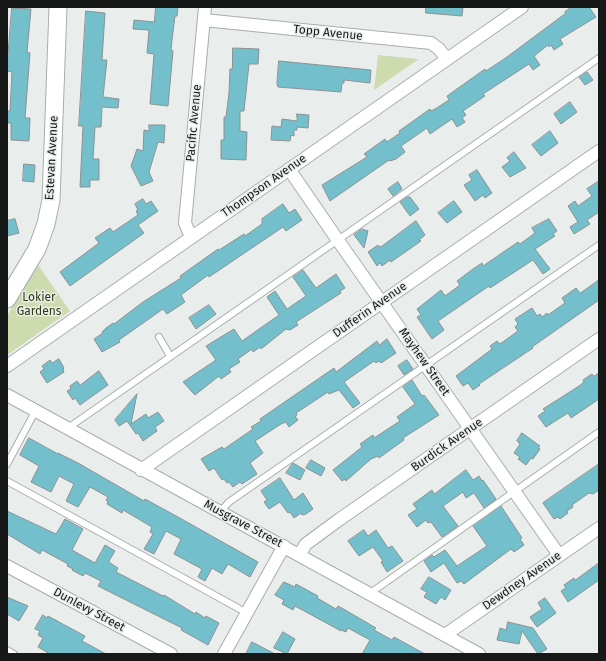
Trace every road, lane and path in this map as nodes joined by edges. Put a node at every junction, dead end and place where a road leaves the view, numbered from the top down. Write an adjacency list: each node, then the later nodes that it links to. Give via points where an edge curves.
1 (58, 7): 12 (street, Estevan Avenue, via 50,200 46,224 37,249)
2 (205, 7): 4 (street, Pacific Avenue)
3 (522, 7): 6 (street, Thompson Avenue)
4 (204, 20): 6 (street, Topp Avenue, via 431,44); 9 (street, Pacific Avenue, via 185,223)
5 (599, 58): 10 (lane)
6 (447, 59): 8 (street, Thompson Avenue)
7 (599, 151): 13 (street, Dufferin Avenue)
8 (289, 169): 9 (street, Thompson Avenue); 10 (street, Mayhew Street)
9 (191, 237): 18 (street, Thompson Avenue)
10 (337, 239): 13 (street, Mayhew Street); 16 (lane)
11 (599, 245): 17 (lane)
12 (7, 299)
13 (381, 302): 17 (street, Mayhew Street); 25 (street, Dufferin Avenue)
14 (159, 337): 16 (lane)
15 (599, 339): 22 (street, Burdick Avenue)
16 (170, 356): 21 (lane)
17 (426, 365): 22 (street, Mayhew Street); 28 (lane, via 229,502)
18 (7, 366)
19 (7, 395): 20 (street, Musgrave Street)
20 (36, 410): 21 (street, Musgrave Street); 24 (lane)
21 (68, 428): 25 (street, Musgrave Street)
22 (470, 429): 27 (street, Mayhew Street); 31 (street, Burdick Avenue, via 306,544)
23 (599, 432): 27 (lane)
24 (7, 464)
25 (141, 470): 28 (street, Musgrave Street)
26 (7, 481): 35 (lane)
27 (513, 491): 32 (street, Mayhew Street); 34 (lane)
28 (220, 512): 30 (street, Musgrave Street)
29 (599, 528): 32 (street, Dewdney Avenue)
30 (284, 546): 31 (street, Musgrave Street); 35 (street)
31 (299, 555): 34 (street, Musgrave Street)
32 (559, 556): 36 (street, Dewdney Avenue)
33 (7, 566): 39 (street, Dunlevy Street)
34 (369, 594): 36 (street, Musgrave Street)
35 (247, 612): 40 (street)
36 (445, 635): 41 (street, Musgrave Street)
37 (7, 650): 38 (lane)
38 (14, 654)
39 (171, 654)
40 (224, 654)
41 (480, 654)

